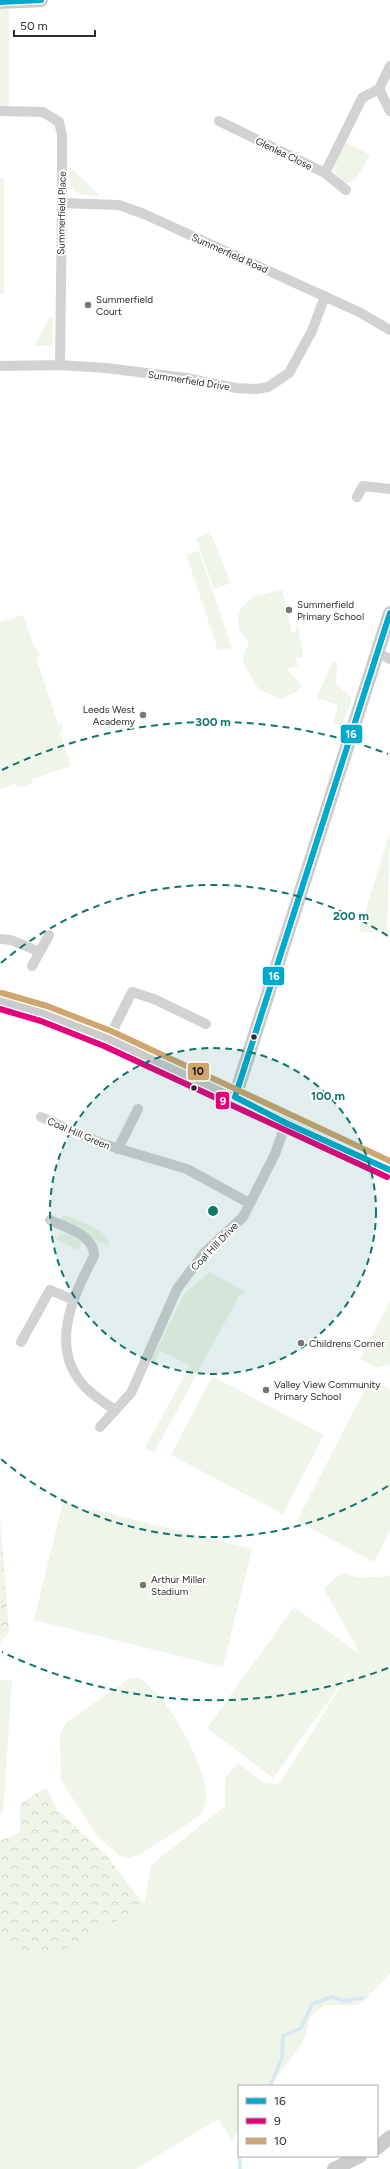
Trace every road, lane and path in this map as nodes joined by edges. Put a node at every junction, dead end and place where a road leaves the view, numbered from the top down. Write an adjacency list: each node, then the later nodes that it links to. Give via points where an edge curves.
1 (41, 0): 2 (street)
2 (0, 2)
3 (390, 66): 4 (street)
4 (379, 89): 6 (street); 8 (street, via 362,98)
5 (0, 111): 10 (street, Summerfield Place, via 43,112 59,122 62,135)
6 (390, 111)
7 (219, 121): 8 (street, Glenlea Close)
8 (325, 173): 9 (street, Glenlea Close)
9 (346, 190)
10 (62, 203): 11 (street, Summerfield Road, via 119,205 131,209); 13 (street, Summerfield Place)
11 (325, 296): 12 (street, Summerfield Road); 13 (street, Summerfield Drive, via 295,364 282,380 268,387 249,390 186,378)
12 (390, 330)
13 (60, 365): 14 (street, Summerfield Drive)
14 (0, 366)
15 (390, 489): 16 (street, via 363,486)
16 (357, 497)
17 (390, 613): 18 (street)
18 (384, 656): 26 (street)
19 (49, 935): 21 (street)
20 (0, 939): 21 (street, via 11,940)
21 (40, 952): 22 (street)
22 (32, 966)
23 (0, 1001): 25 (street, via 29,1008)
24 (206, 1024): 25 (street, via 154,999 132,992)
25 (109, 1038): 26 (street)
26 (235, 1097): 29 (street)
27 (138, 1109): 30 (street, Coal Hill Green)
28 (41, 1117): 30 (street, Coal Hill Green)
29 (286, 1123): 31 (street); 32 (street, Coal Hill Drive, via 275,1154)
30 (118, 1149): 32 (street, Coal Hill Green, via 187,1169)
31 (390, 1170)
32 (249, 1203): 36 (street, Coal Hill Drive, via 243,1217 204,1254 177,1289 130,1393)
33 (50, 1220): 34 (street, via 87,1238 94,1250 94,1256)
34 (74, 1300): 35 (street, via 50,1290); 36 (street, via 66,1323 65,1338 74,1372 87,1389)
35 (21, 1342)
36 (115, 1410): 37 (street, Coal Hill Drive)
37 (100, 1426)
38 (358, 2157): 39 (street)
39 (334, 2169)

